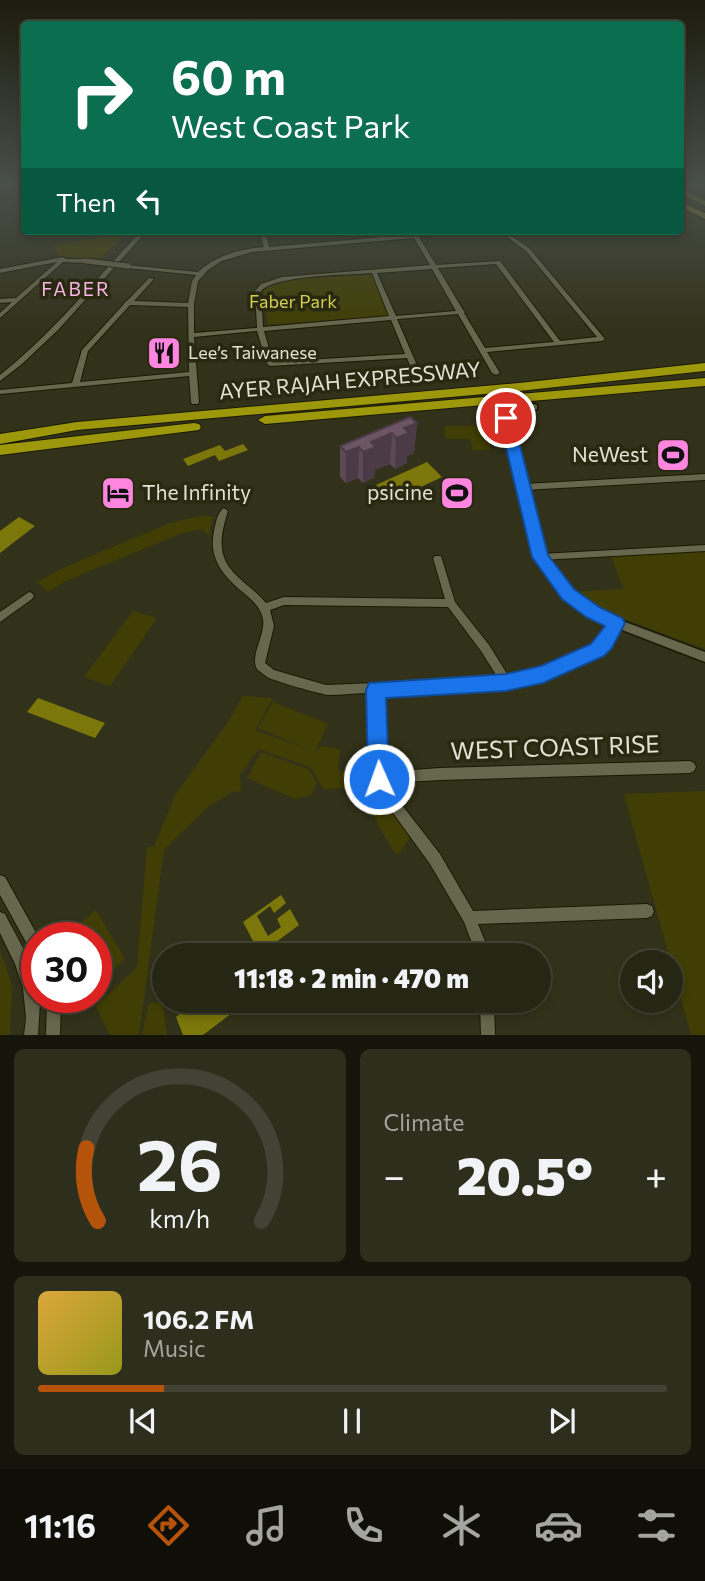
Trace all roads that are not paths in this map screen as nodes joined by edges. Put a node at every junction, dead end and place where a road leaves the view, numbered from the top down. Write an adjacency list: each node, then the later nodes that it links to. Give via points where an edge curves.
1 (140, 235): 30 (street, via 55,332)
2 (263, 235): 8 (street)
3 (427, 235): 6 (street)
4 (504, 235): 7 (street)
5 (507, 235): 7 (street)
6 (416, 236): 8 (street); 10 (street)
7 (513, 240): 24 (street, via 528,250 602,338)
8 (267, 248): 13 (street, via 233,255)
9 (63, 259): 11 (street); 13 (street, bridge); 15 (street)
10 (436, 267): 12 (street); 19 (street); 24 (street, via 499,262)
11 (0, 271)
12 (374, 272): 21 (street); 22 (street, via 284,278 263,285 257,292)
13 (200, 274): 18 (street)
14 (151, 279): 17 (street)
15 (18, 300): 16 (street); 20 (street)
16 (0, 301)
17 (127, 303): 18 (street); 33 (street, via 85,350)
18 (192, 305): 23 (street)
19 (462, 312): 21 (street); 25 (street)
20 (0, 316)
21 (393, 318): 22 (street); 26 (street)
22 (260, 329): 23 (street); 26 (street, via 268,361 275,365)
23 (192, 335): 29 (street)
24 (558, 343): 25 (street)
25 (485, 351): 28 (street)
26 (410, 356): 31 (street)
27 (705, 366): 40 (highway, AYER RAJAH EXPRESSWAY, via 77,426)
28 (496, 373)
29 (192, 374): 33 (street); 36 (street)
30 (0, 379)
31 (419, 379)
32 (705, 382): 39 (highway, AYER RAJAH EXPRESSWAY)
33 (76, 383): 35 (street)
34 (705, 390): 37 (highway)
35 (0, 391)
36 (195, 402)
37 (534, 407): 38 (highway); 43 (street, via 512,420)
38 (486, 410): 39 (highway, via 353,420); 43 (street, via 506,418)
39 (295, 418): 41 (highway, AYER RAJAH EXPRESSWAY)
40 (0, 439)
41 (0, 450)
42 (705, 477): 43 (street)
43 (527, 487): 47 (street)
44 (224, 511): 50 (street, via 219,563)
45 (705, 548): 47 (street)
46 (438, 558): 49 (street)
47 (544, 559): 52 (street, via 568,594)
48 (29, 596): 51 (street)
49 (451, 603): 50 (street, via 284,601); 54 (street)
50 (264, 608): 55 (street, via 269,631 260,659 265,670 316,690)
51 (0, 618)
52 (616, 623): 53 (street); 54 (street, via 606,642 587,656 543,674)
53 (705, 657)
54 (506, 682): 55 (street)
55 (376, 690): 57 (street)
56 (690, 767): 57 (street, WEST COAST RISE)
57 (379, 779): 60 (street, via 435,859)
58 (0, 882): 62 (street)
59 (647, 911): 60 (street)
60 (469, 918): 63 (street)
61 (0, 919): 66 (street, via 27,970)
62 (22, 922)
63 (479, 943)
64 (53, 1013): 67 (street)
65 (487, 1013): 68 (street)
66 (31, 1035)
67 (52, 1035)
68 (488, 1035)

